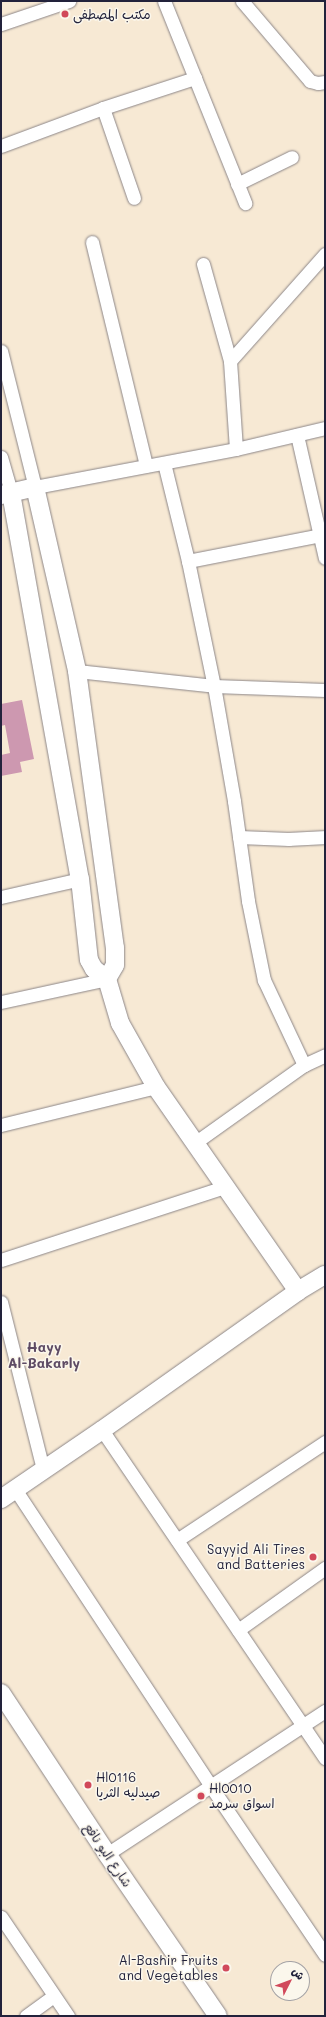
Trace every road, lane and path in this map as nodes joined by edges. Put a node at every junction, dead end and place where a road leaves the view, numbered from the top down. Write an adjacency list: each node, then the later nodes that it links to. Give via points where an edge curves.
1 (69, 1): 4 (street)
2 (164, 1): 5 (street)
3 (242, 1): 6 (street, via 310,80)
4 (1, 24)
5 (195, 78): 7 (street); 10 (street)
6 (325, 82)
7 (103, 108): 8 (street); 11 (street)
8 (1, 146)
9 (292, 157): 10 (street)
10 (237, 184): 12 (street)
11 (134, 198)
12 (245, 203)
13 (92, 242): 23 (street)
14 (325, 254): 17 (street)
15 (203, 264): 17 (street)
16 (1, 351): 24 (street)
17 (230, 361): 20 (street)
18 (325, 428): 19 (street)
19 (297, 435): 20 (street); 26 (street)
20 (236, 449): 22 (street)
21 (1, 457): 25 (street)
22 (164, 463): 23 (street); 28 (street)
23 (146, 466): 24 (street)
24 (35, 487): 25 (street); 29 (street)
25 (6, 494): 34 (street)
26 (322, 535): 27 (street); 28 (street)
27 (325, 558)
28 (188, 561): 30 (street)
29 (77, 672): 30 (street); 36 (street, via 115,948 115,965)
30 (214, 686): 31 (street); 32 (street)
31 (325, 690)
32 (239, 837): 33 (street); 39 (street, via 248,901 264,980)
33 (325, 837)
34 (80, 879): 35 (street); 36 (street, via 89,960 94,969)
35 (1, 897)
36 (107, 979): 37 (street); 40 (street, via 120,1023)
37 (1, 1002)
38 (325, 1055): 39 (street)
39 (304, 1065): 42 (street)
40 (156, 1087): 41 (street); 42 (street)
41 (1, 1124)
42 (196, 1142): 43 (street)
43 (224, 1187): 44 (street); 46 (street)
44 (1, 1260)
45 (325, 1275): 46 (street)
46 (298, 1291): 48 (street)
47 (1, 1302): 50 (street)
48 (102, 1430): 50 (street); 52 (street)
49 (325, 1442): 52 (street)
50 (43, 1469): 51 (street)
51 (8, 1494): 59 (street)
52 (177, 1540): 54 (street)
53 (325, 1568): 54 (street)
54 (238, 1630): 57 (street)
55 (1, 1693): 60 (street, شارع البو نافع)
56 (325, 1711): 57 (street)
57 (303, 1726): 58 (street); 59 (street)
58 (325, 1758)
59 (210, 1785): 60 (street); 62 (street)
60 (107, 1854): 66 (street, شارع البو نافع)
61 (1, 1917): 63 (street)
62 (325, 1954)
63 (54, 1996): 64 (street); 65 (street)
64 (26, 2016)
65 (68, 2016)
66 (218, 2016)

